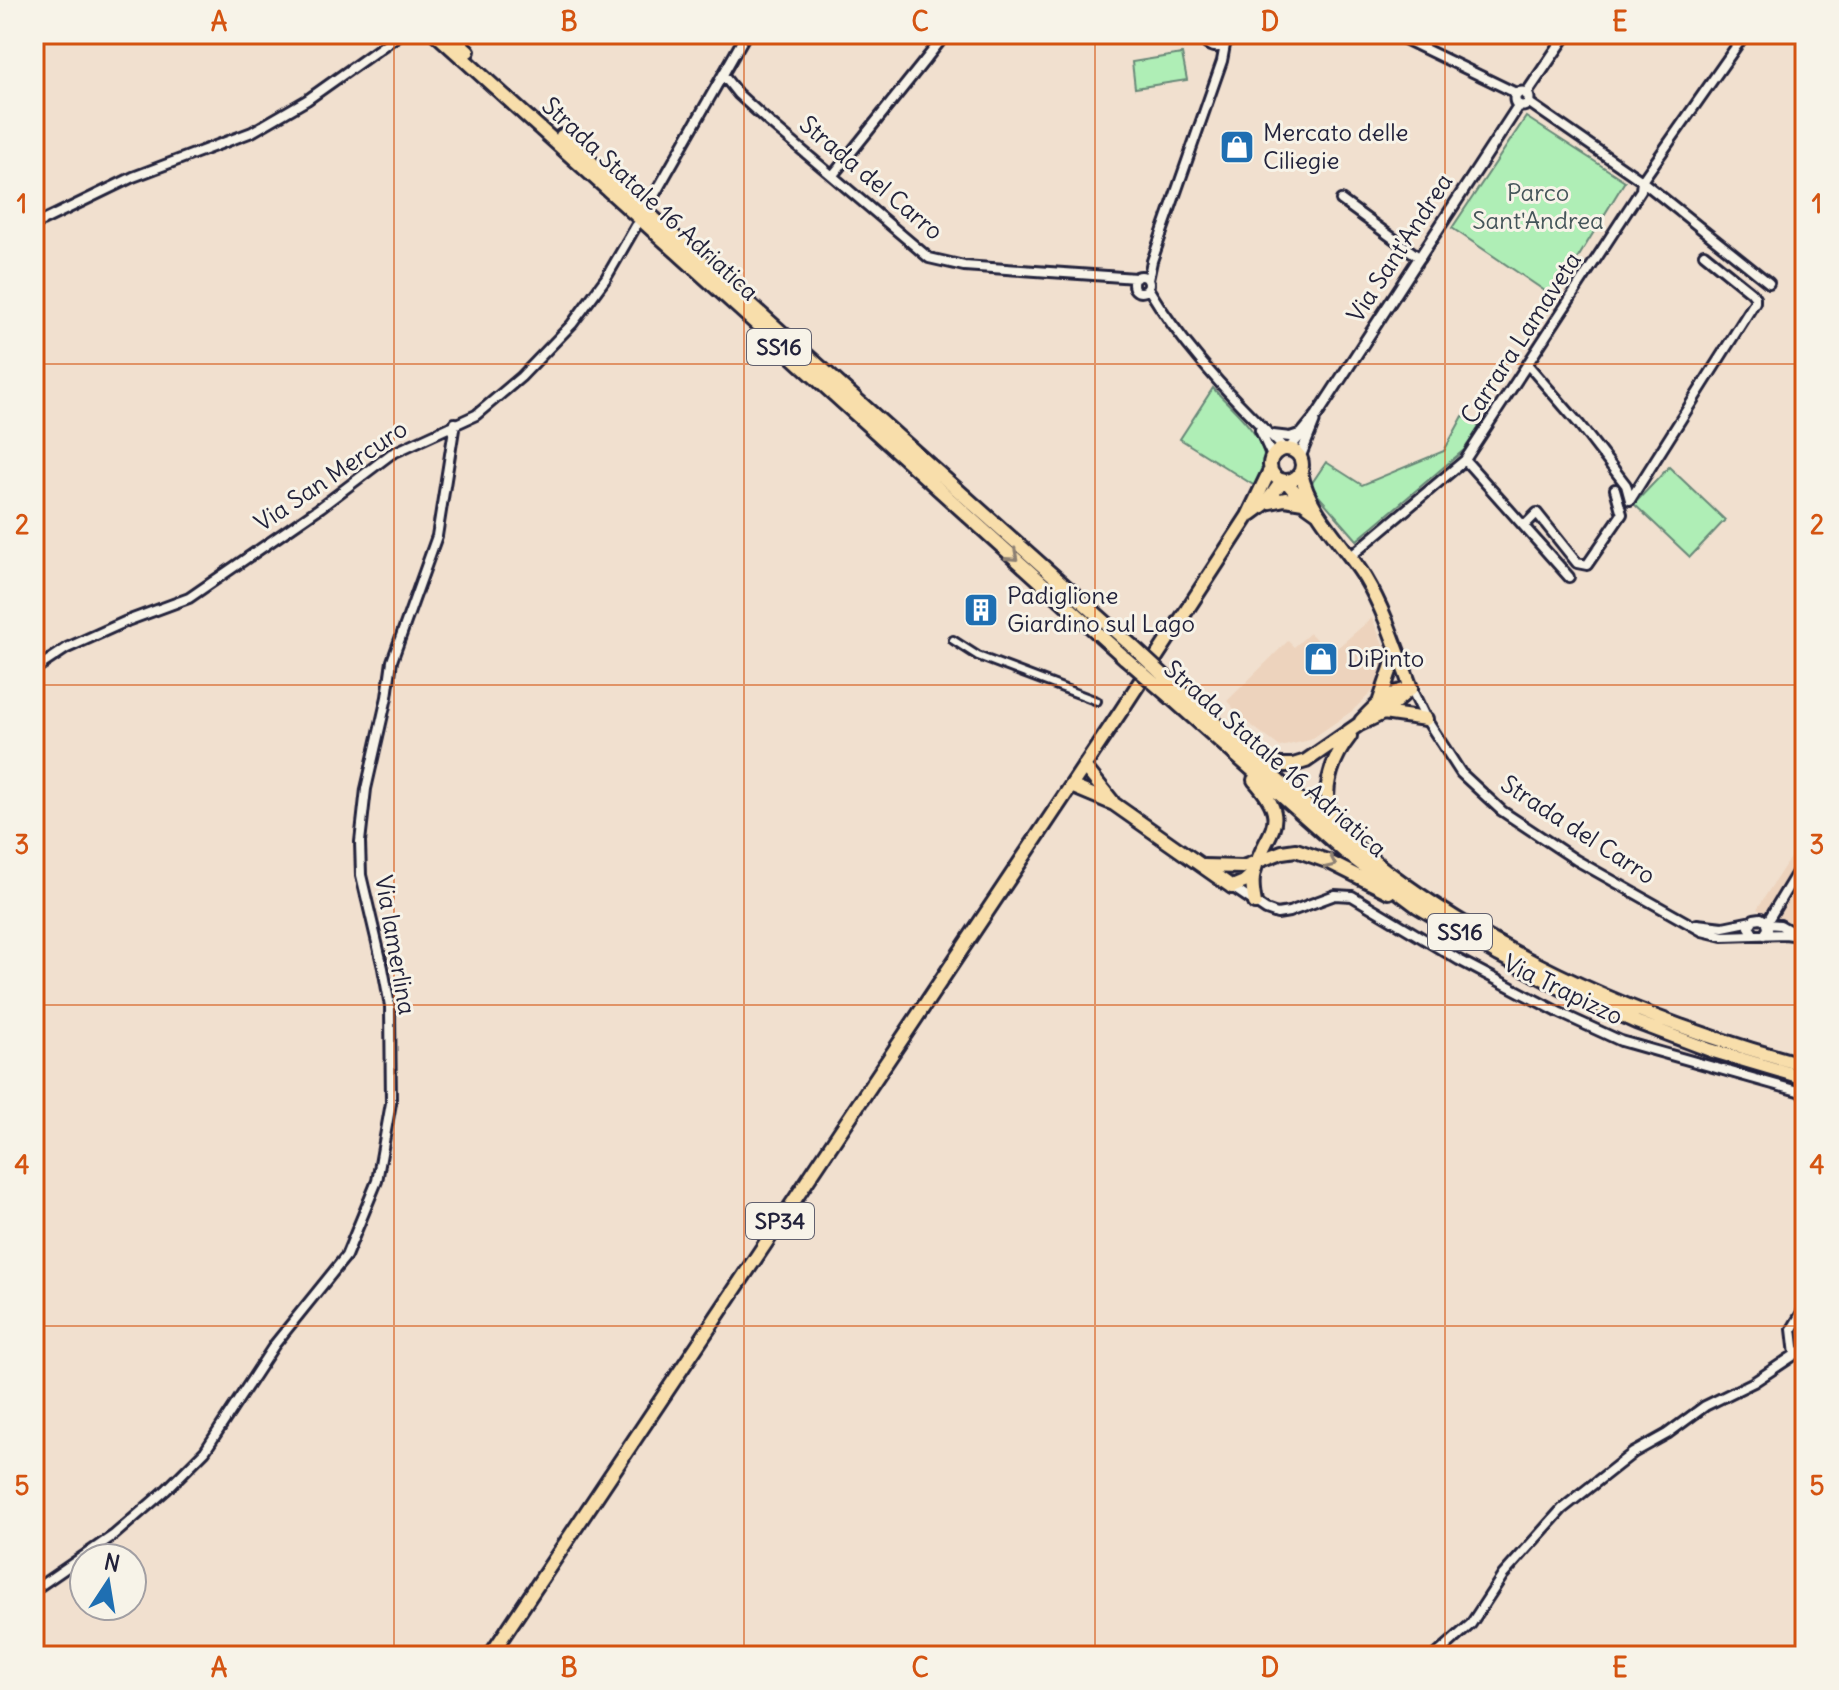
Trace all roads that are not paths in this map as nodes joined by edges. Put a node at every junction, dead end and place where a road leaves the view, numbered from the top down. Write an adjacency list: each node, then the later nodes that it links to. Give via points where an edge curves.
1 (398, 34): 20 (street, via 307,100 252,132 133,177)
2 (436, 34): 50 (main road, Strada Statale 16 Adriatica / SS16, one-way to 50, bridge, via 1125,658)
3 (449, 34): 50 (main road, Strada Statale 16 Adriatica / SS16, bridge, via 1132,646)
4 (746, 34): 13 (street)
5 (946, 34): 16 (street)
6 (1173, 34): 11 (street)
7 (1232, 34): 12 (street)
8 (1394, 34): 15 (street)
9 (1567, 34): 15 (street, Via Sant'Andrea)
10 (1745, 34): 17 (street, Carrara Lamaveta)
11 (1205, 40): 12 (street); 14 (street, via 1216,60)
12 (1225, 45): 14 (street)
13 (723, 75): 16 (street, Strada del Carro); 19 (street)
14 (1215, 77): 25 (street)
15 (1523, 99): 17 (street); 23 (street, Via Sant'Andrea)
16 (833, 175): 25 (street, Strada del Carro, via 929,258)
17 (1642, 181): 24 (street); 26 (street, Carrara Lamaveta)
18 (1341, 200): 23 (street)
19 (651, 201)
20 (34, 225)
21 (636, 226): 28 (street, Via San Mercuro, via 572,324 521,377 476,415)
22 (1704, 254): 26 (street, via 1751,292 1755,302 1630,500 1626,485)
23 (1420, 258): 27 (street, Via Sant'Andrea)
24 (1769, 283)
25 (1141, 284): 29 (street)
26 (1528, 365): 34 (street, Carrara Lamaveta)
27 (1317, 415): 31 (street, Via Sant'Andrea); 32 (street, Via Sant'Andrea)
28 (455, 423): 48 (street, Via San Mercuro, via 391,454 189,598 67,648); 78 (street, Via lamerlina, via 437,536 392,661 360,842 361,875 390,1006 391,1103 377,1181 346,1256 275,1344 205,1451 114,1535)
29 (1257, 425): 30 (street); 33 (street)
30 (1269, 434): 31 (street); 32 (street)
31 (1299, 434): 32 (street, Via Sant'Andrea)
32 (1291, 452): 33 (main road, Via Sant'Andrea); 36 (main road, Via Sant'Andrea)
33 (1272, 456): 35 (main road)
34 (1465, 460): 43 (street); 44 (street, Carrara Lamaveta)
35 (1270, 470): 37 (main road); 42 (main road)
36 (1301, 472): 37 (main road); 41 (main road, Strada del Carro)
37 (1285, 482): 39 (main road, Strada del Carro); 40 (main road)
38 (1615, 489): 43 (street, via 1622,514 1587,565 1577,563 1537,513)
39 (1303, 502): 40 (main road); 41 (main road, Strada del Carro)
40 (1266, 503): 42 (main road)
41 (1320, 514): 44 (main road, Strada del Carro)
42 (1248, 516): 56 (main road)
43 (1524, 526): 45 (street)
44 (1351, 556): 47 (main road, Strada del Carro, via 1381,608)
45 (1569, 577)
46 (953, 640): 51 (street, via 978,656)
47 (1397, 651): 49 (main road, Strada del Carro); 52 (main road)
48 (34, 670)
49 (1411, 688): 52 (main road); 53 (street, Strada del Carro)
50 (1172, 691): 55 (main road, Strada Statale 16 Adriatica / SS16)
51 (1097, 701)
52 (1382, 707): 53 (main road); 54 (main road)
53 (1426, 719): 68 (street, Strada del Carro, via 1461,773 1502,811 1576,860)
54 (1358, 725): 55 (main road, via 1293,765 1279,765); 59 (main road, via 1340,748 1327,794 1330,816)
55 (1222, 736): 59 (main road, Strada Statale 16 Adriatica / SS16); 62 (main road, via 1273,809 1273,832); 66 (main road, Strada Statale 16 Adriatica / SS16, via 1345,852)
56 (1084, 766): 57 (main road); 58 (main road)
57 (1071, 786): 58 (main road); 79 (main road, SP34)
58 (1114, 804): 61 (main road)
59 (1352, 843): 72 (main road, Strada Statale 16 Adriatica / SS16, via 1424,897 1565,978 1712,1038)
60 (1805, 859): 64 (street)
61 (1203, 866): 62 (main road); 63 (main road)
62 (1251, 868): 63 (main road); 65 (main road); 66 (main road, one-way to 66, via 1296,850)
63 (1232, 887): 65 (street, Via Trapizzo)
64 (1784, 891): 67 (street); 69 (street)
65 (1255, 903): 74 (street, Via Trapizzo, via 1277,914 1335,895 1352,896 1459,960 1621,1041)
66 (1417, 906): 73 (main road, Strada Statale 16 Adriatica / SS16, via 1561,988 1636,1022)
67 (1754, 919): 68 (street, Strada del Carro, via 1723,927); 69 (street, Strada del Carro); 70 (street, via 1750,930)
68 (1684, 920): 70 (street, Strada del Carro, via 1723,936)
69 (1767, 923): 70 (street); 71 (street, Strada del Carro)
70 (1759, 935): 71 (street, Strada del Carro)
71 (1803, 938)
72 (1805, 1065)
73 (1805, 1078)
74 (1805, 1093)
75 (1805, 1307): 77 (street, via 1792,1329)
76 (1805, 1348): 77 (street)
77 (1795, 1355): 80 (street, via 1633,1453 1562,1509 1503,1575 1471,1624)
78 (34, 1590)
79 (490, 1656)
80 (1435, 1656)

